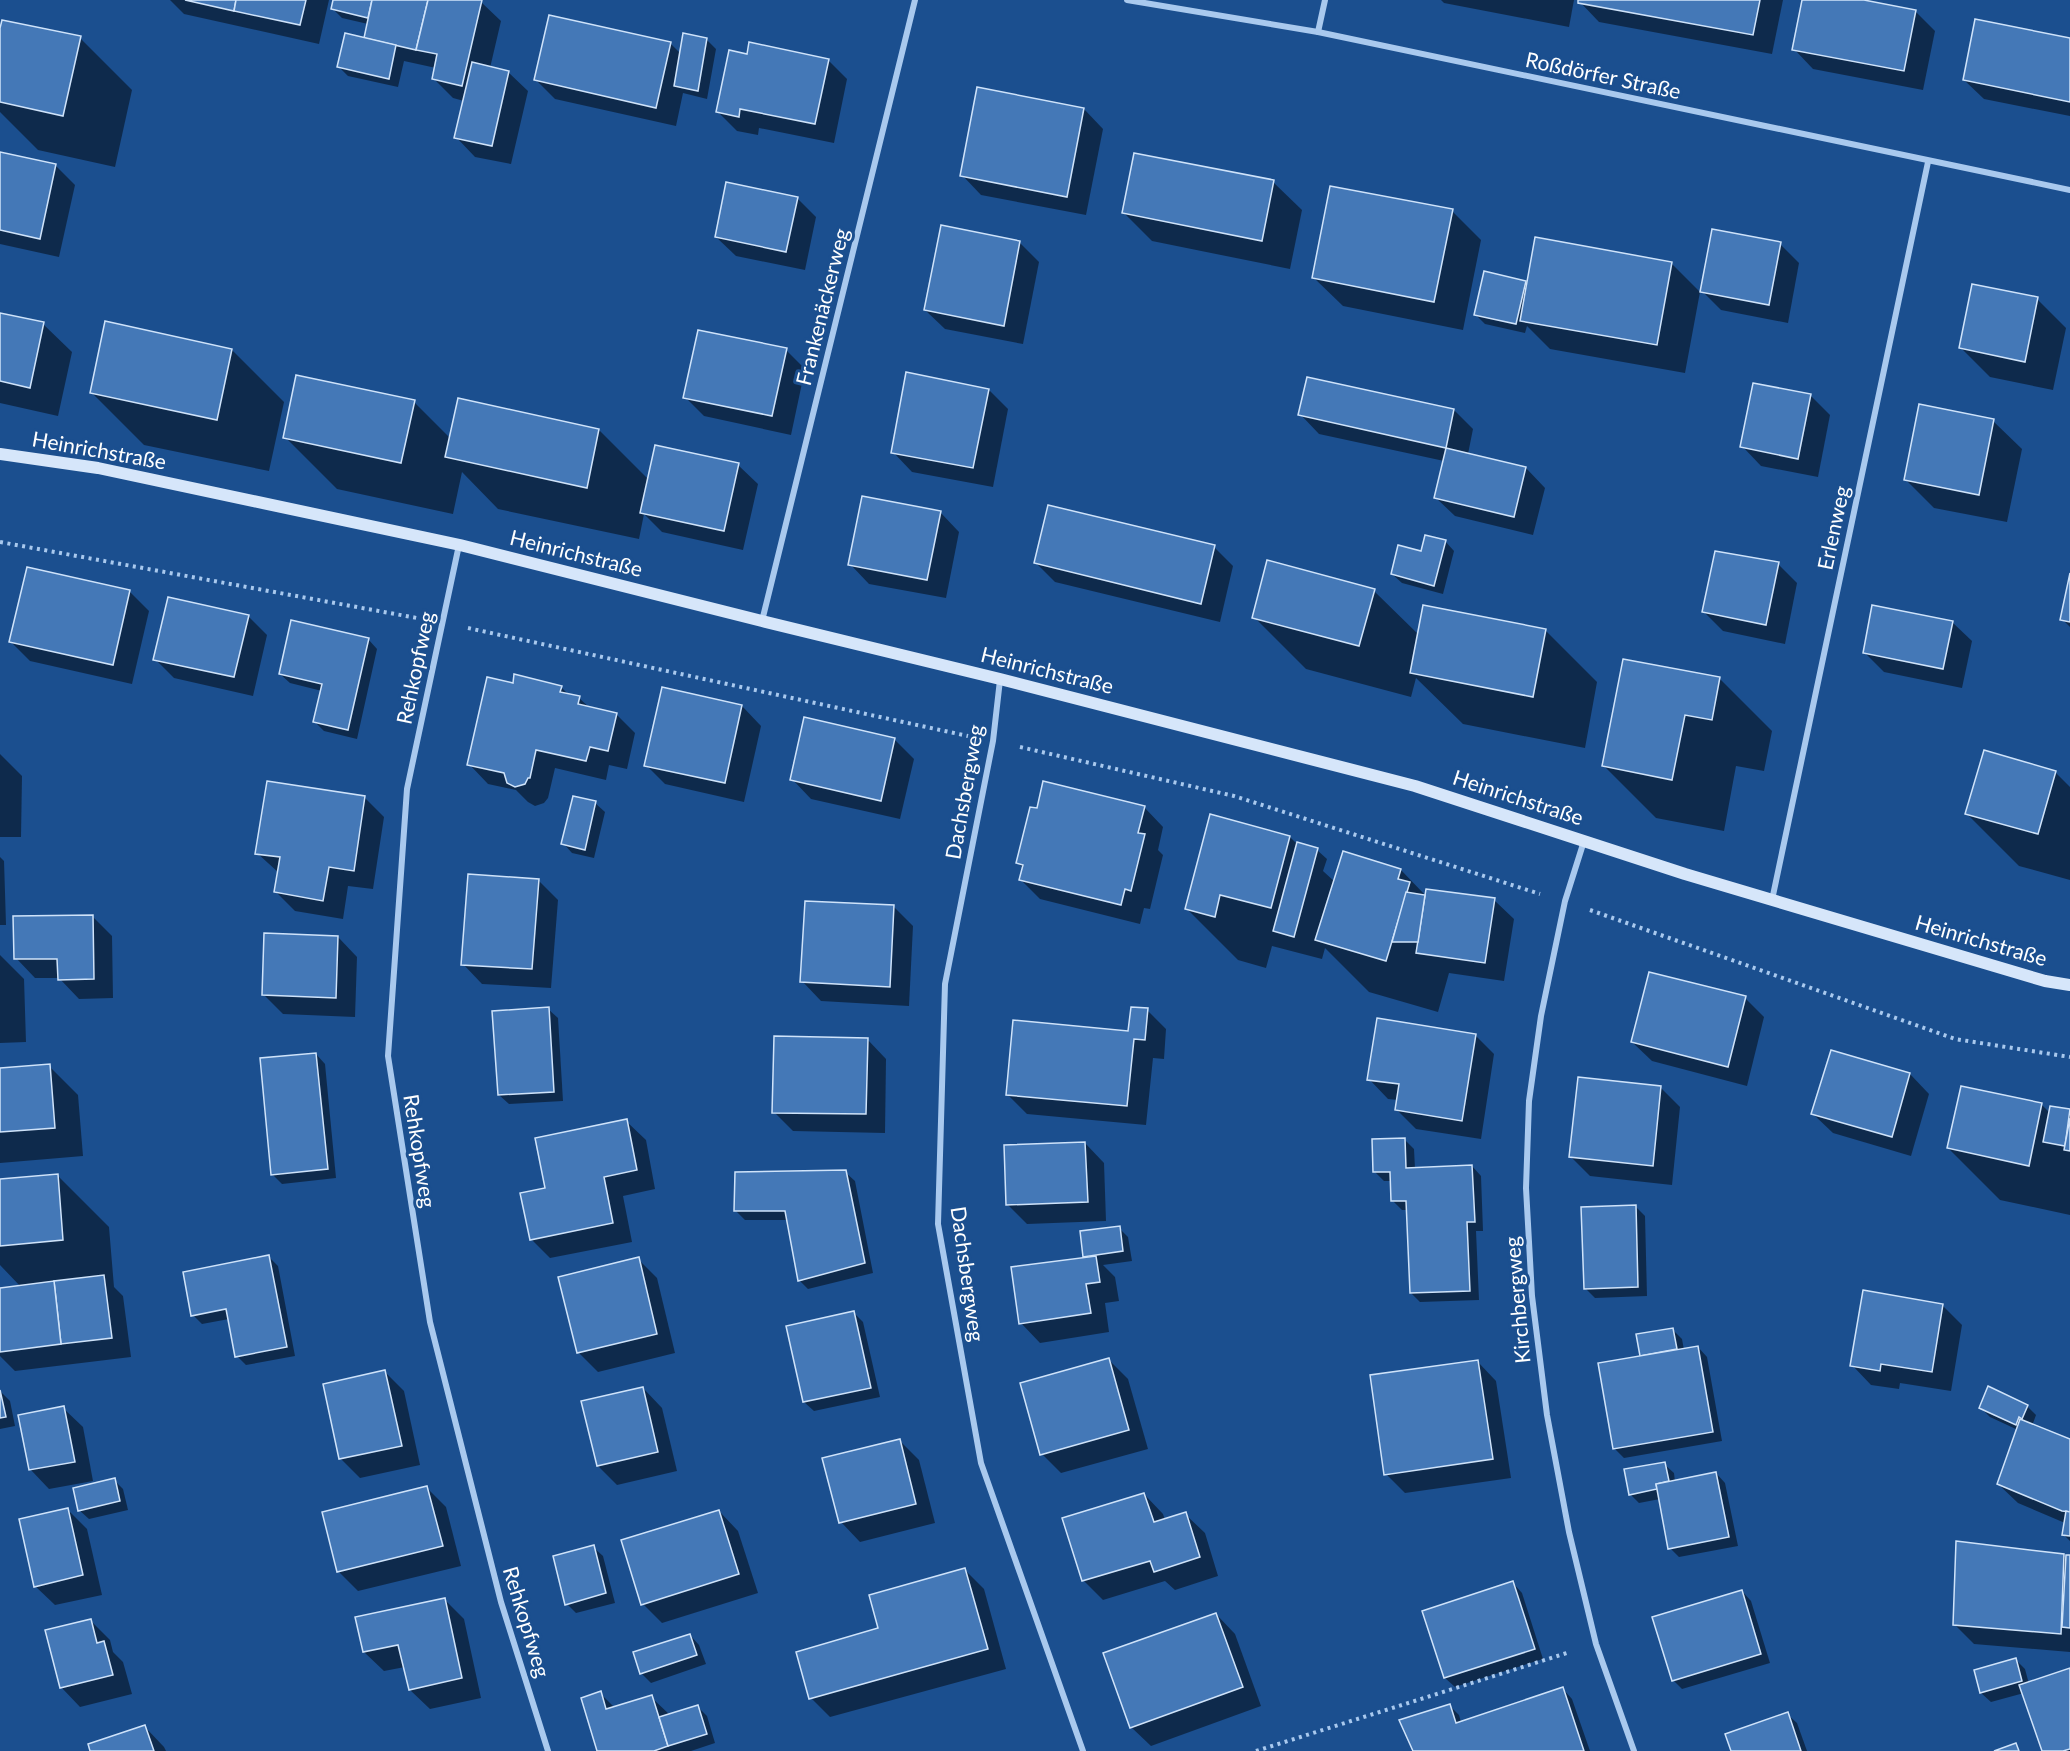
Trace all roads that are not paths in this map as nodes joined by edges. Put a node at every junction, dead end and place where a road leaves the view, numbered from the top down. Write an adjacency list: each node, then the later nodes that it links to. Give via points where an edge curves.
1 (915, 0): 9 (street, Frankenäckerweg)
2 (1127, 0): 4 (street, Roßdörfer Straße)
3 (1325, 0): 4 (street)
4 (1318, 32): 5 (street, Roßdörfer Straße)
5 (1928, 162): 6 (street, Roßdörfer Straße); 12 (street, Erlenweg)
6 (2070, 190)
7 (0, 454): 8 (main road, Heinrichstraße, via 98,468)
8 (460, 544): 9 (main road, Heinrichstraße); 14 (street, Rehkopfweg, via 407,789 388,1056 430,1322 501,1602)
9 (762, 621): 10 (main road, Heinrichstraße)
10 (1000, 679): 11 (main road, Heinrichstraße, via 1415,786); 15 (street, Dachsbergweg, via 993,741 945,984 938,1224 981,1464)
11 (1584, 840): 12 (main road, Heinrichstraße); 16 (street, Kirchbergweg, via 1565,901 1541,1016 1529,1101 1526,1188 1532,1296 1547,1415 1569,1532 1596,1644)
12 (1772, 901): 13 (main road, Heinrichstraße, via 2044,981)
13 (2070, 985)
14 (548, 1751)
15 (1083, 1751)
16 (1634, 1751)

